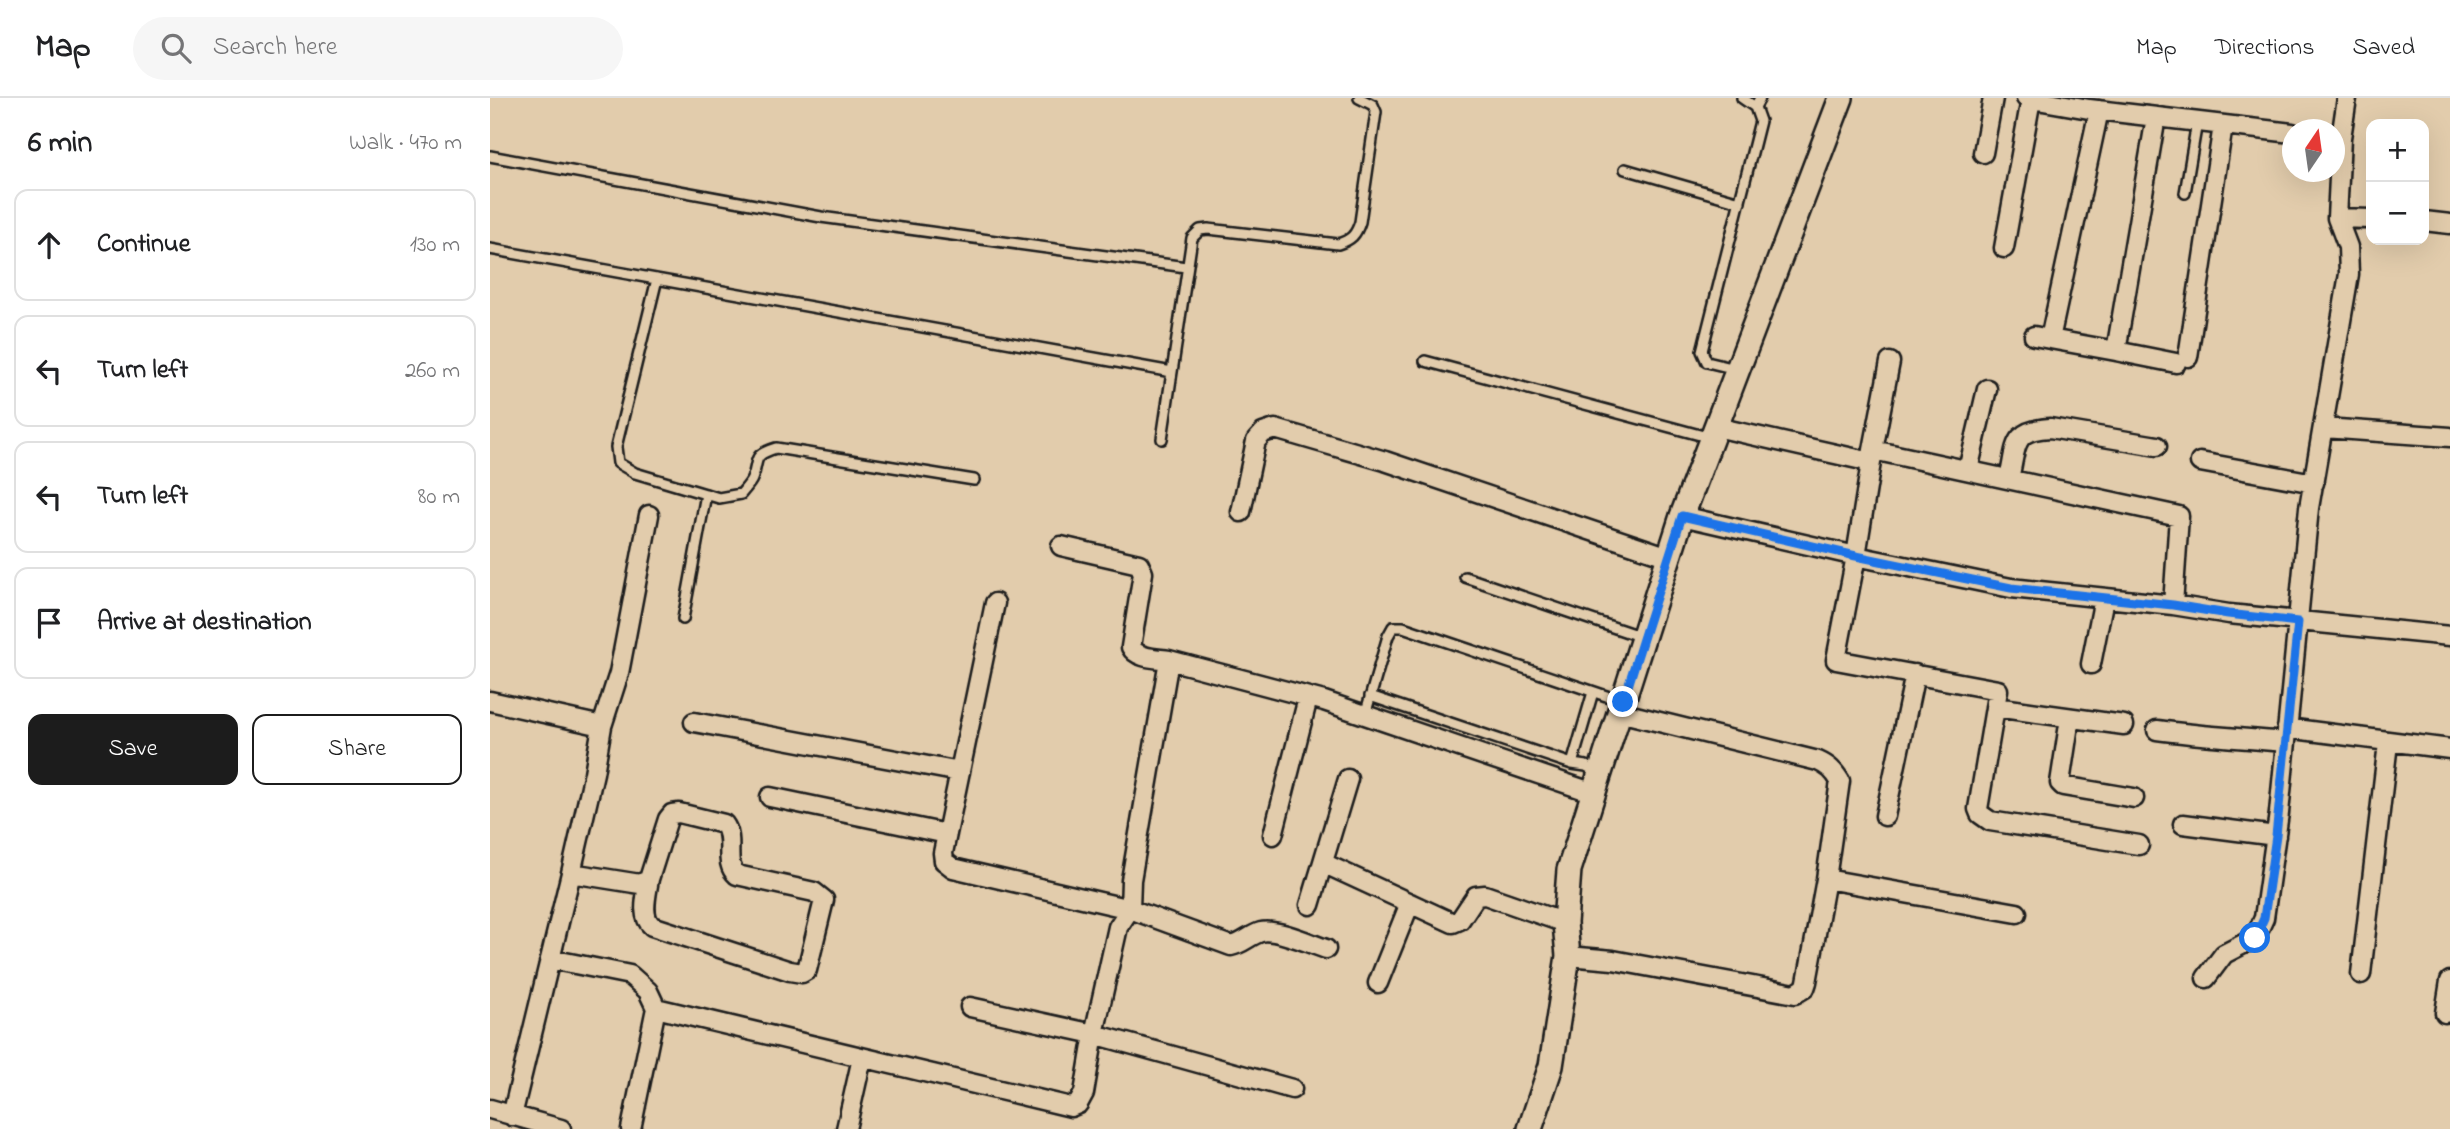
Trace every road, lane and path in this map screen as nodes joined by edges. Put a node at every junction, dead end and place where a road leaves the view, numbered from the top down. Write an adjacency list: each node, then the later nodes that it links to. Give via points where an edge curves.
1 (1359, 98): 28 (lane, via 1376,112 1356,234 1338,244 1200,230 1189,244)
2 (1742, 98): 9 (lane)
3 (1760, 98): 9 (lane)
4 (1841, 98): 33 (street)
5 (1993, 98): 16 (street)
6 (2347, 98): 12 (street)
7 (2028, 99): 8 (street); 26 (street)
8 (2072, 102): 10 (street)
9 (1755, 107): 21 (lane, via 1759,121)
10 (2099, 110): 11 (street); 30 (street, via 2042,337)
11 (2156, 117): 13 (street); 30 (street)
12 (2342, 119)
13 (2197, 122): 14 (street); 20 (lane)
14 (2223, 125): 15 (street); 30 (street, via 2182,360)
15 (2282, 132)
16 (1983, 153)
17 (490, 156): 28 (lane, via 821,217)
18 (1625, 169): 21 (lane)
19 (2337, 182): 22 (street)
20 (2185, 193)
21 (1740, 202): 33 (lane, via 1702,351 1707,362)
22 (2337, 218): 23 (street); 36 (street, via 2350,259)
23 (2366, 219)
24 (2429, 222): 25 (street)
25 (2450, 224)
26 (2004, 248)
27 (490, 249): 29 (lane)
28 (1186, 267): 34 (lane)
29 (657, 279): 34 (lane); 47 (lane, via 615,447 618,463 635,473)
30 (2116, 351)
31 (1425, 361): 37 (lane)
32 (1891, 362): 41 (street)
33 (1738, 369): 37 (street)
34 (1172, 372): 39 (lane)
35 (1987, 389): 43 (street)
36 (2324, 428): 38 (street); 46 (street)
37 (1714, 433): 41 (street); 50 (street)
38 (2450, 437)
39 (1162, 439)
40 (2157, 446): 44 (street, via 2035,429 2018,440)
41 (1872, 456): 43 (street); 52 (street)
42 (2200, 462): 46 (street)
43 (1968, 470): 44 (street)
44 (2009, 479): 57 (street, via 2179,516)
45 (974, 480): 47 (lane, via 776,448 762,453 754,463 752,478 741,495 719,498)
46 (2314, 483): 59 (street)
47 (706, 494): 58 (lane)
48 (1241, 512): 53 (street, via 1256,441 1275,429 1385,461)
49 (649, 515): 75 (street, via 619,673)
50 (1682, 516): 52 (street); 53 (street)
51 (1061, 546): 62 (street, via 1139,564 1143,573 1131,647 1138,655)
52 (1856, 556): 55 (street, via 2011,588); 64 (street, via 1836,660)
53 (1669, 557): 61 (street)
54 (1465, 577): 61 (lane)
55 (2104, 598): 57 (street); 63 (street)
56 (995, 603): 81 (street)
57 (2173, 605): 59 (street)
58 (683, 620)
59 (2298, 622): 60 (street); 77 (street)
60 (2450, 636)
61 (1643, 638): 69 (street)
62 (1169, 660): 67 (street); 98 (street)
63 (2091, 664)
64 (1915, 674): 70 (street, via 1998,690); 86 (street)
65 (1593, 692): 66 (lane, via 1394,627); 69 (lane); 80 (lane)
66 (1370, 696): 71 (lane); 80 (lane)
67 (1308, 698): 71 (street); 89 (street)
68 (490, 701): 75 (street)
69 (1621, 707): 83 (street); 95 (street, via 1829,766 1840,781)
70 (1995, 707): 72 (street); 91 (street, via 1980,814 1990,821)
71 (1365, 715): 83 (street)
72 (2070, 718): 74 (street); 85 (street, via 2060,783)
73 (694, 722): 81 (street)
74 (2124, 725)
75 (602, 726): 93 (street)
76 (2157, 730): 77 (street, via 2208,737)
77 (2286, 735): 78 (street); 90 (street)
78 (2388, 743): 79 (street); 104 (street)
79 (2450, 749)
80 (1572, 764): 83 (lane, via 1586,766)
81 (960, 772): 88 (street)
82 (1348, 779): 92 (street)
83 (1597, 783): 100 (street, via 1569,870)
84 (770, 797): 88 (street)
85 (2134, 798)
86 (1885, 816)
87 (2183, 824): 90 (street)
88 (947, 834): 98 (street, via 944,861 953,868)
89 (1273, 835)
90 (2276, 836): 105 (street, via 2263,926 2255,938 2224,954)
91 (2139, 845)
92 (1323, 863): 96 (street); 97 (street)
93 (571, 873): 94 (street, via 640,884); 103 (street)
94 (649, 879): 94 (street, via 672,814 724,824 730,835 729,862 737,875 814,892 824,900 807,970 790,971 652,926 645,913)
95 (1826, 879): 99 (street); 102 (street, via 1807,982 1795,994)
96 (1410, 903): 100 (street, via 1453,923 1476,897 1485,895); 107 (street)
97 (1310, 905)
98 (1130, 909): 101 (street, via 1231,946 1270,931); 111 (street, via 1118,927)
99 (2017, 913)
100 (1565, 923): 102 (street)
101 (1326, 950)
102 (1568, 956): 119 (street, via 1551,1066)
103 (550, 959): 109 (street, via 630,975 648,991); 115 (street)
104 (2361, 974)
105 (2206, 978)
106 (2450, 981): 110 (street)
107 (1378, 983)
108 (970, 1007): 111 (street)
109 (656, 1008): 112 (street); 117 (street)
110 (2445, 1013)
111 (1094, 1034): 112 (street, via 1084,1093 1071,1107); 113 (street)
112 (862, 1058): 118 (street)
113 (1292, 1089)
114 (490, 1109): 115 (street)
115 (512, 1116): 116 (street)
116 (561, 1129)
117 (631, 1129)
118 (846, 1129)
119 (1530, 1129)

